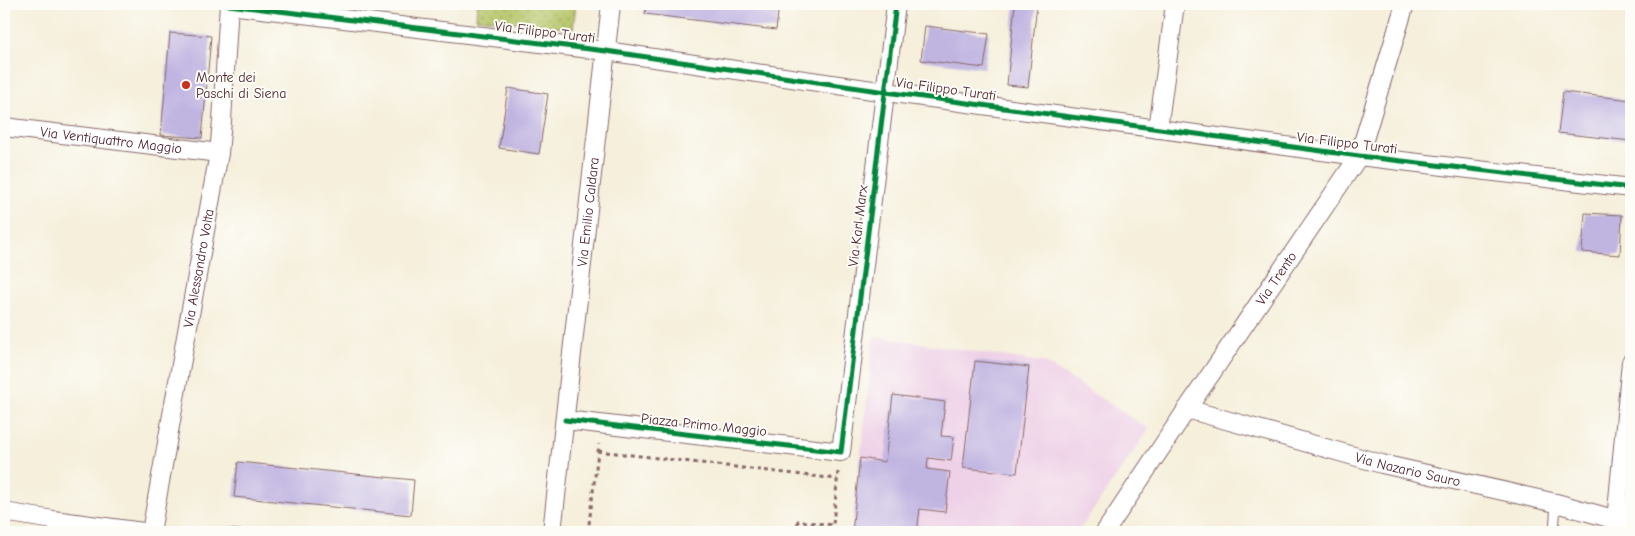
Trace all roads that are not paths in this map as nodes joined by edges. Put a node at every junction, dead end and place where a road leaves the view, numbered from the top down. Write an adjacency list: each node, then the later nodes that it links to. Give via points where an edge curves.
1 (229, 4): 6 (street, Via Filippo Turati); 10 (street, Via Alessandro Volta)
2 (611, 4): 6 (street, Via Emilio Caldara)
3 (896, 4): 7 (street, Via Karl Marx)
4 (1175, 4): 9 (street)
5 (1404, 4): 11 (street, Via Trento)
6 (606, 51): 7 (street, Via Filippo Turati); 15 (street, Via Emilio Caldara)
7 (886, 92): 9 (street, Via Filippo Turati); 16 (street, Via Karl Marx)
8 (4, 127): 10 (street, Via Ventiquattro Maggio)
9 (1158, 129): 11 (street, Via Filippo Turati)
10 (218, 152): 21 (street, Via Alessandro Volta)
11 (1359, 156): 12 (street, Via Filippo Turati); 14 (street, Via Trento)
12 (1631, 188)
13 (1631, 362): 19 (street)
14 (1187, 409): 17 (street, Via Nazario Sauro, via 1382,464); 23 (street, Via Trento)
15 (565, 420): 16 (street, Piazza Primo Maggio); 22 (street)
16 (841, 452)
17 (1556, 504): 19 (street, Via Nazario Sauro); 24 (lane)
18 (4, 512): 20 (street)
19 (1624, 522)
20 (143, 532)
21 (151, 532)
22 (552, 532)
23 (1105, 532)
24 (1554, 532)

